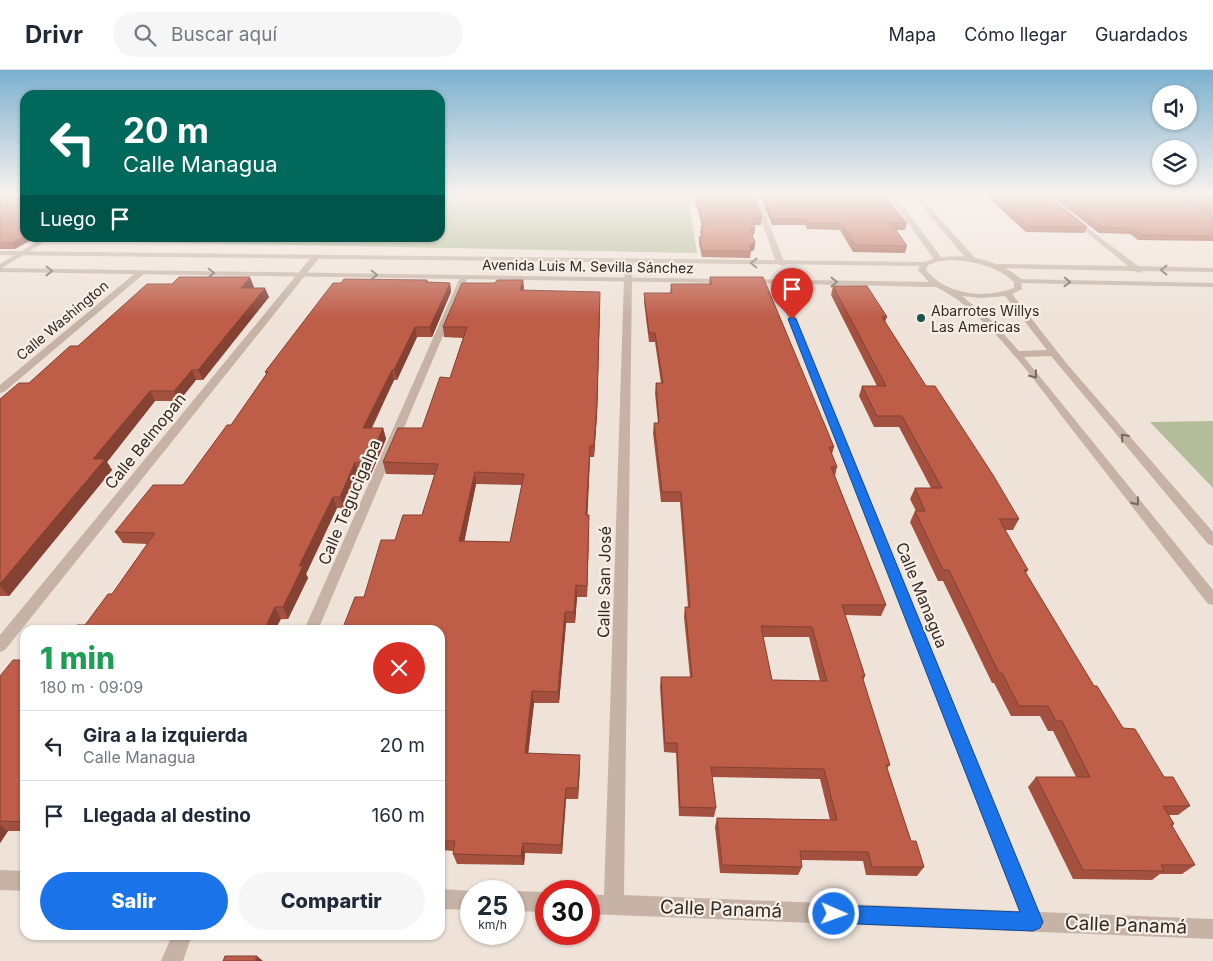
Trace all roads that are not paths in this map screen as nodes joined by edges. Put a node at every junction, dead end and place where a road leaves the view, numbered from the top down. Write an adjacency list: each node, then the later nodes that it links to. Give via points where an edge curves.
1 (769, 235): 12 (street)
2 (920, 235): 9 (street)
3 (950, 235): 10 (street)
4 (1094, 235): 16 (street)
5 (40, 242): 7 (street)
6 (0, 253): 7 (street, Avenida Luis M. Sevilla Sánchez)
7 (22, 253): 8 (street, Avenida Luis M. Sevilla Sánchez); 15 (street)
8 (316, 257): 11 (street, Avenida Luis M. Sevilla Sánchez); 19 (street, Calle Belmopan)
9 (938, 259): 10 (street); 13 (street)
10 (971, 259): 14 (street)
11 (630, 261): 12 (street, Avenida Luis M. Sevilla Sánchez, one-way to 11); 21 (street, Calle San José)
12 (780, 264): 13 (street, Avenida Luis M. Sevilla Sánchez)
13 (925, 264): 24 (street, via 922,270 926,278)
14 (998, 266): 16 (street); 22 (street)
15 (0, 268): 18 (street, Avenida Luis M. Sevilla Sánchez, one-way to 18)
16 (1137, 269): 17 (street, one-way to 16); 25 (street)
17 (1213, 270)
18 (142, 272): 19 (street, Avenida Luis M. Sevilla Sánchez, one-way to 19); 31 (street, Calle Washington)
19 (302, 274): 20 (street, Avenida Luis M. Sevilla Sánchez, one-way to 20); 35 (street, Calle Belmopan)
20 (464, 276): 21 (street, Avenida Luis M. Sevilla Sánchez); 34 (street, Calle Tegucigalpa)
21 (628, 279): 23 (street, Avenida Luis M. Sevilla Sánchez); 41 (street, Calle San José)
22 (1018, 281): 25 (street, one-way to 25); 28 (street, via 1018,288)
23 (778, 282): 24 (street, Avenida Luis M. Sevilla Sánchez, one-way to 24); 42 (street, Calle Managua)
24 (936, 285): 27 (street)
25 (1154, 285): 26 (street)
26 (1213, 285)
27 (951, 291): 28 (street, via 971,295); 30 (street, via 988,323)
28 (1008, 294): 29 (street)
29 (1053, 353): 30 (street); 32 (street, one-way to 29)
30 (1016, 354): 33 (street, one-way to 33)
31 (0, 390)
32 (1213, 541)
33 (1213, 600)
34 (313, 625)
35 (0, 646)
36 (0, 880): 37 (street)
37 (20, 881)
38 (445, 899): 39 (street)
39 (460, 900)
40 (600, 904): 41 (street, Calle Panamá)
41 (614, 905): 42 (street, Calle Panamá)
42 (1033, 922): 43 (street, Calle Panamá)
43 (1213, 928)
44 (180, 940): 45 (street)
45 (172, 961)

